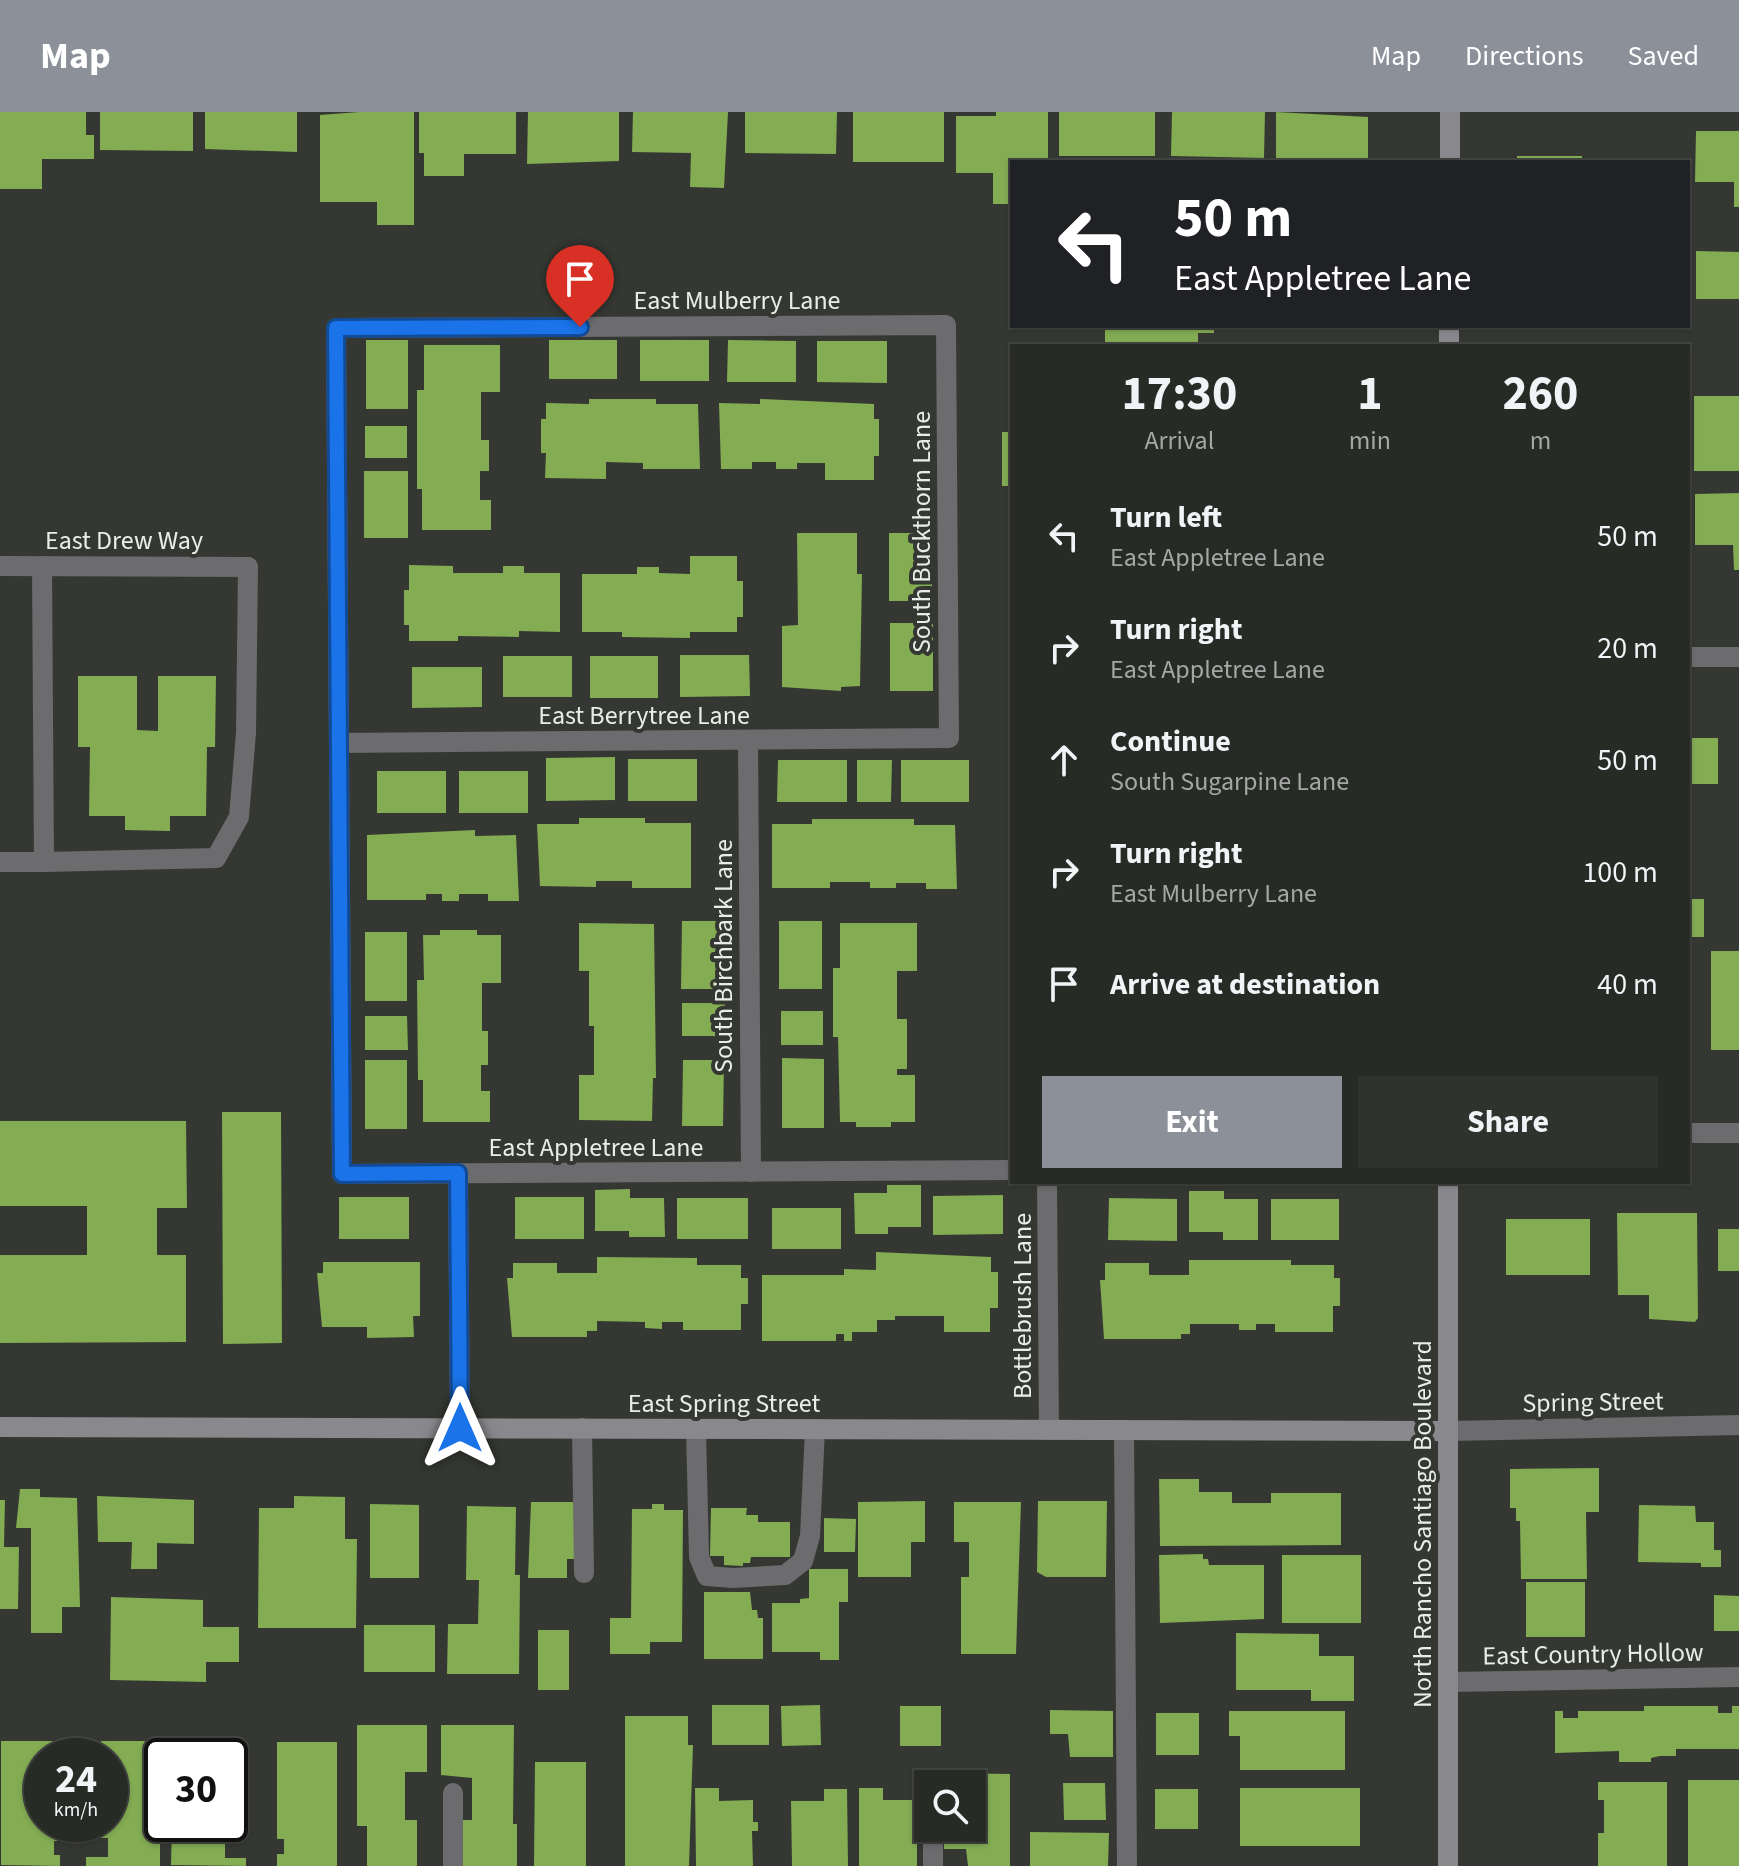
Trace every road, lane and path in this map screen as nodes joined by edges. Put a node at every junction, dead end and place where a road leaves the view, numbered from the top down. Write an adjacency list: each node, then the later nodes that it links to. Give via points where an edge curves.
1 (1450, 112): 2 (street)
2 (1450, 160)
3 (946, 325): 8 (street, South Buckthorn Lane); 10 (street, East Mulberry Lane, via 336,328)
4 (0, 566): 5 (street, East Drew Way)
5 (42, 566): 12 (street); 12 (street, East Drew Way, via 248,567 239,817 216,858)
6 (1690, 657): 7 (street)
7 (1739, 657)
8 (949, 738): 9 (street, East Berrytree Lane)
9 (748, 740): 10 (street, East Berrytree Lane); 16 (street, South Birchbark Lane)
10 (339, 743): 17 (street, East Appletree Lane, via 342,1174)
11 (0, 862): 12 (street)
12 (44, 862)
13 (1690, 1133): 14 (street)
14 (1739, 1133)
15 (1010, 1170): 16 (street, East Appletree Lane)
16 (751, 1172): 17 (street, East Appletree Lane)
17 (458, 1173): 22 (street)
18 (1047, 1184): 26 (street, Bottlebrush Lane)
19 (1448, 1184): 28 (street, North Rancho Santiago Boulevard)
20 (1739, 1425): 28 (street, Spring Street)
21 (0, 1427): 22 (street, East Spring Street)
22 (460, 1428): 23 (street, East Spring Street)
23 (582, 1428): 24 (street, East Spring Street); 29 (street)
24 (696, 1429): 25 (street, East Spring Street); 25 (street, via 699,1557 707,1576 733,1578 785,1575 803,1561 810,1536)
25 (815, 1429): 26 (street, East Spring Street)
26 (1049, 1430): 27 (street, East Spring Street)
27 (1124, 1430): 28 (street, East Spring Street); 36 (street)
28 (1448, 1431): 31 (street, North Rancho Santiago Boulevard)
29 (584, 1573)
30 (1739, 1677): 31 (street, East Country Hollow)
31 (1448, 1682): 37 (street, North Rancho Santiago Boulevard)
32 (453, 1793): 34 (street)
33 (933, 1842): 35 (street)
34 (453, 1866)
35 (933, 1866)
36 (1127, 1866)
37 (1448, 1866)

